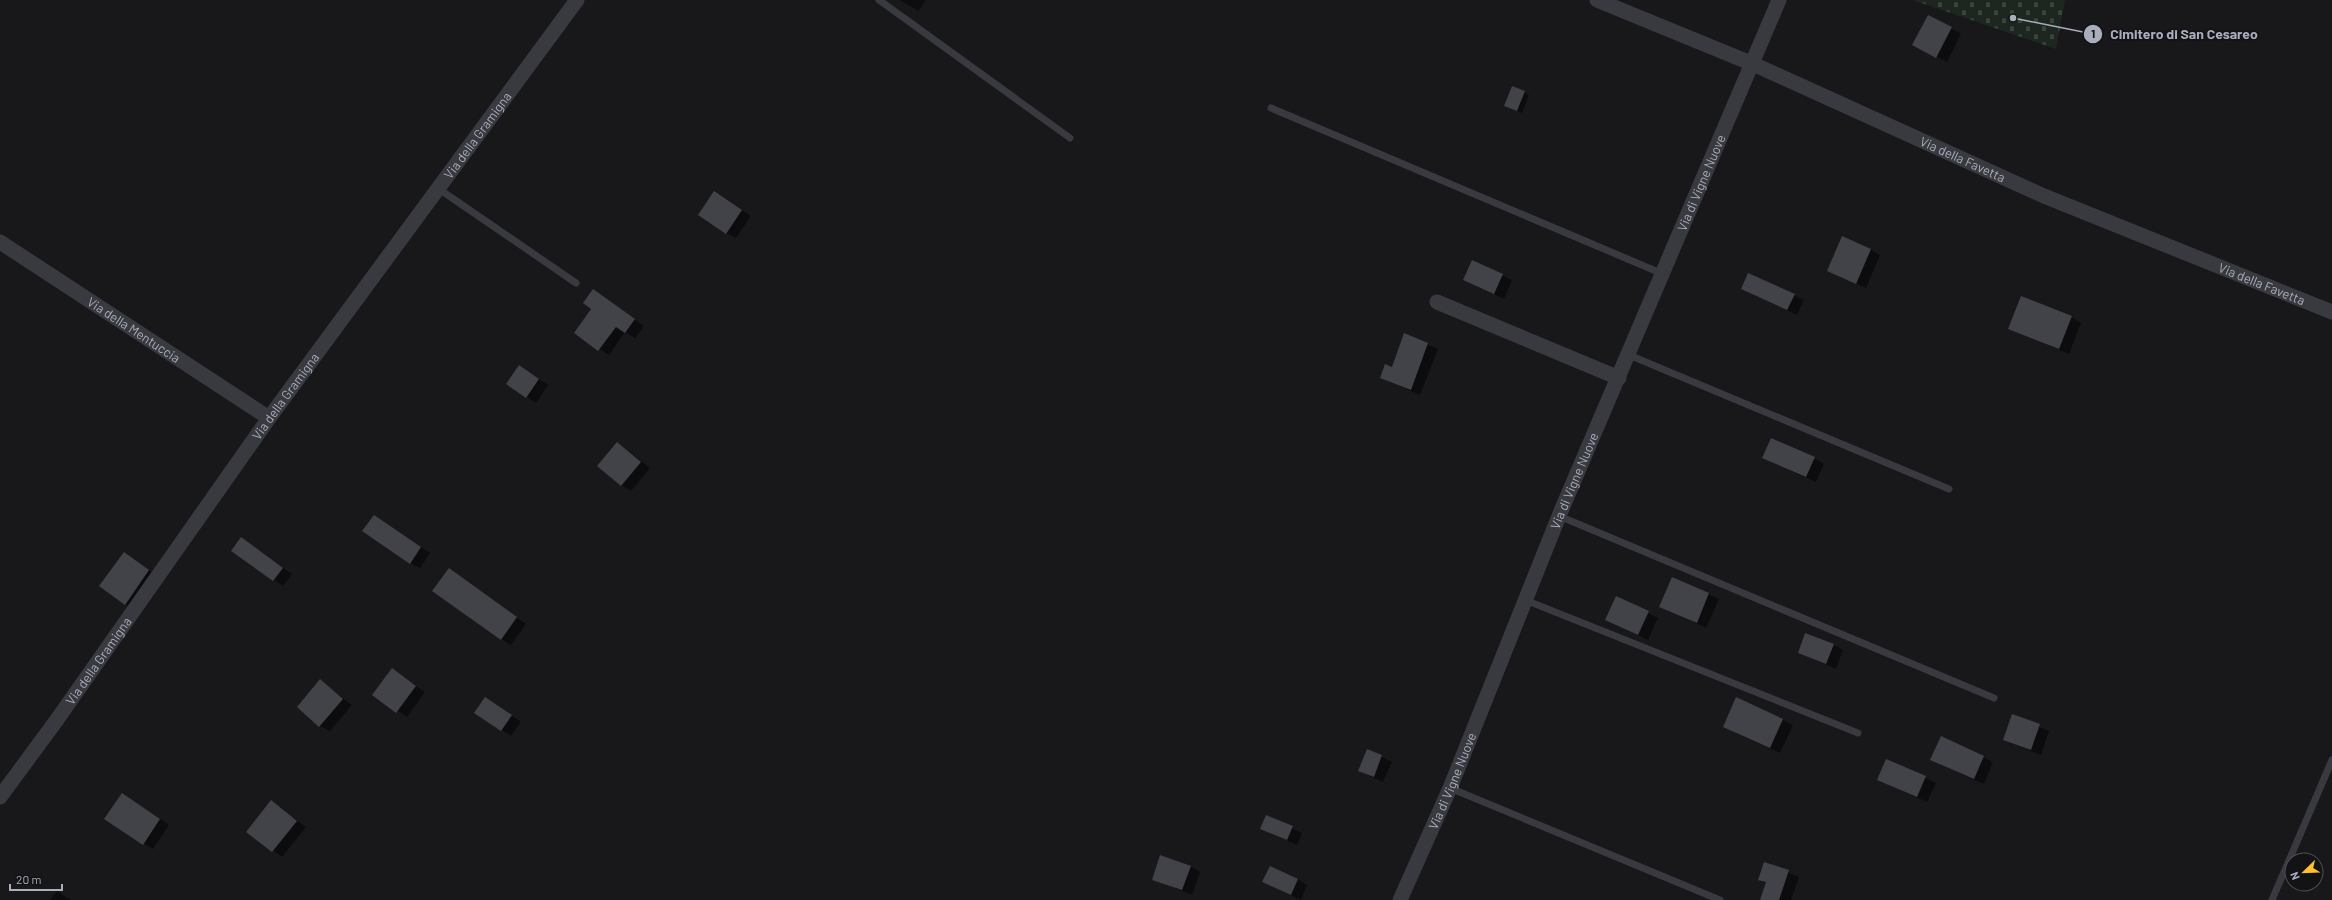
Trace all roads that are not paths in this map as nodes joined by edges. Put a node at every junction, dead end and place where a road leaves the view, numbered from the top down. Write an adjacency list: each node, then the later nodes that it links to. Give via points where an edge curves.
1 (577, 0): 8 (street, Via della Gramigna)
2 (879, 0): 7 (lane)
3 (1597, 0): 5 (street, Via della Favetta)
4 (1779, 0): 5 (street, Via di Vigne Nuove)
5 (1753, 64): 10 (street, Via di Vigne Nuove); 13 (street, Via della Favetta, via 2044,196)
6 (1271, 108): 10 (lane)
7 (1070, 138)
8 (439, 189): 11 (lane); 16 (street, Via della Gramigna)
9 (0, 242): 16 (street, Via della Mentuccia)
10 (1663, 274): 14 (street, Via di Vigne Nuove)
11 (576, 283)
12 (1437, 302): 15 (street)
13 (2332, 312)
14 (1629, 355): 15 (street, Via di Vigne Nuove); 17 (lane)
15 (1619, 378): 18 (street, Via di Vigne Nuove)
16 (268, 418): 24 (street, Via della Gramigna, via 56,721)
17 (1949, 489)
18 (1559, 516): 19 (street, Via di Vigne Nuove); 20 (lane)
19 (1525, 600): 21 (lane); 23 (street, Via di Vigne Nuove)
20 (1994, 698)
21 (1858, 733)
22 (2332, 760): 27 (lane)
23 (1450, 788): 25 (street, Via di Vigne Nuove); 26 (lane)
24 (1, 793)
25 (1400, 900)
26 (1720, 900)
27 (2272, 900)

